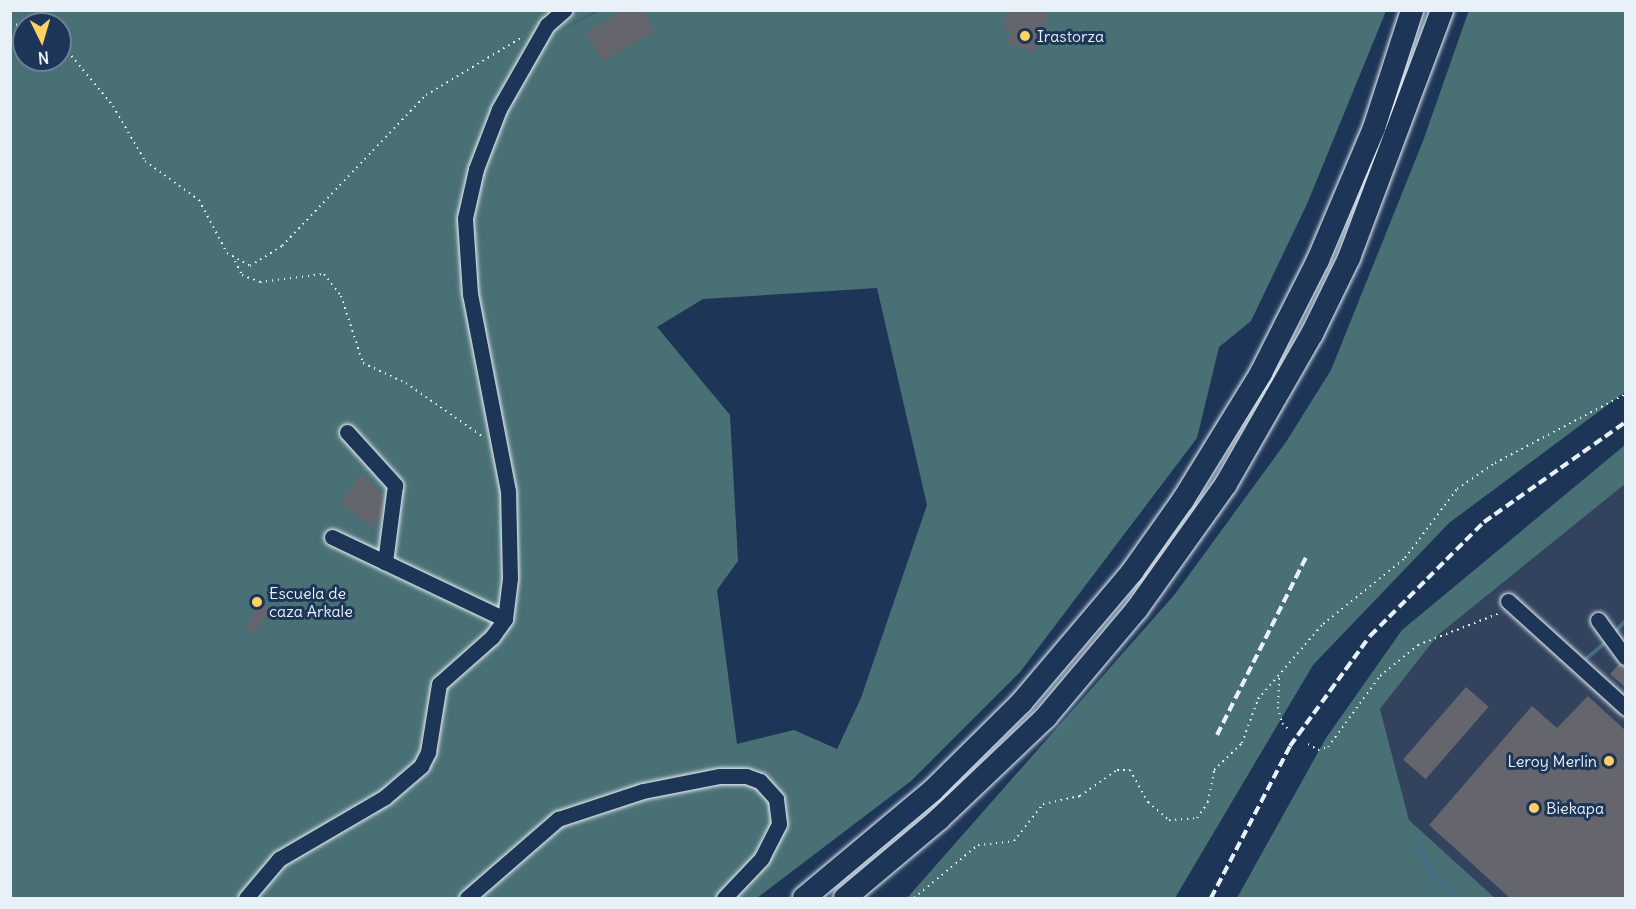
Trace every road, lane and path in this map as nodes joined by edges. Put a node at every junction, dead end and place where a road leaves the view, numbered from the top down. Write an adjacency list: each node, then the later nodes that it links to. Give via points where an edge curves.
1 (1412, 10): 23 (highway, via 1374,128 1305,288 1183,500 1118,590 1021,703 933,790)
2 (1442, 10): 24 (highway, via 1349,258 1312,334 1226,484 1137,609 1046,717 939,819)
3 (554, 16): 5 (path, via 426,95 266,260 250,266); 8 (street, via 499,109 476,169 465,218 470,294)
4 (72, 57): 5 (path, via 112,106 145,161 199,200)
5 (235, 261): 8 (path, via 242,275 260,282 316,273 330,279 341,296 363,363 399,379 468,423)
6 (1626, 394): 16 (path, via 1495,463 1457,489 1405,558 1323,624)
7 (347, 432): 10 (street, via 396,485)
8 (503, 465): 12 (street, via 510,536)
9 (332, 537): 10 (street)
10 (386, 562): 12 (street)
11 (1508, 601): 17 (street)
12 (505, 619): 20 (street, via 492,637 439,684 428,752 421,766 386,797 279,859)
13 (1510, 620): 19 (path, via 1501,613 1418,645 1380,676 1328,747 1318,750)
14 (1598, 621): 15 (street)
15 (1625, 657)
16 (1279, 678): 18 (path, via 1281,723); 25 (path, via 1256,702 1242,743 1214,770 1208,802 1197,818 1169,820 1148,802 1130,770 1117,770 1080,795 1043,804 1014,841 978,845)
17 (1626, 708)
18 (1290, 731)
19 (1308, 744)
20 (246, 898)
21 (467, 898): 22 (street, via 558,819 643,790 719,776 747,776 760,781 776,799 779,824 762,858)
22 (724, 898)
23 (804, 898)
24 (845, 898)
25 (914, 898)

